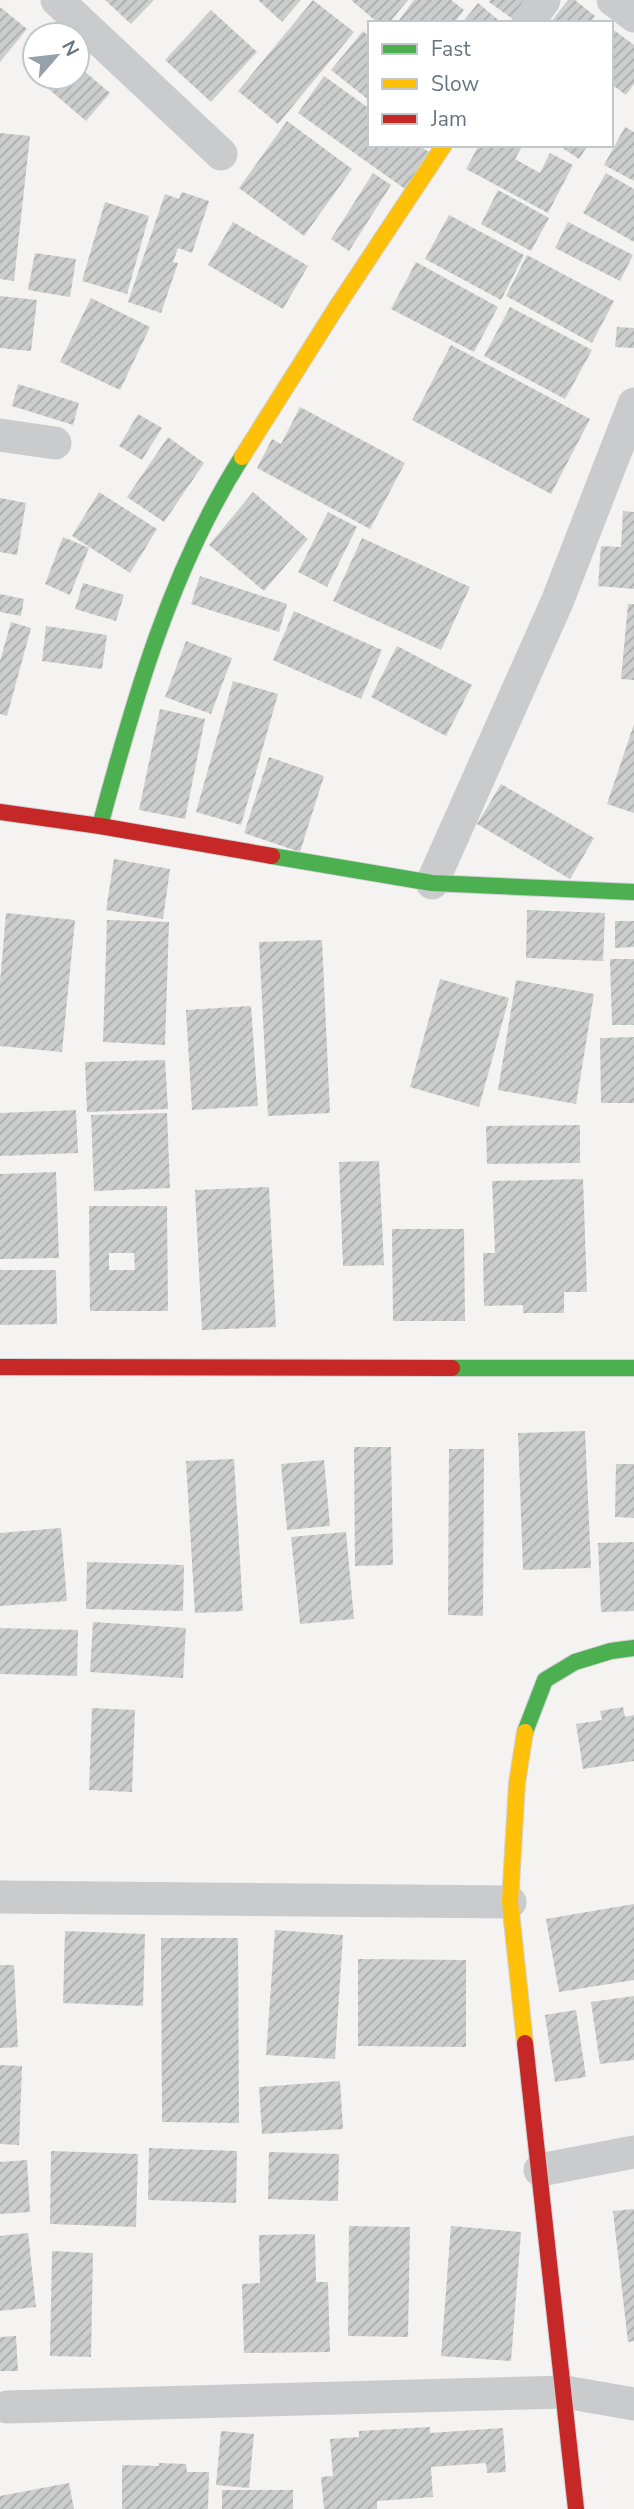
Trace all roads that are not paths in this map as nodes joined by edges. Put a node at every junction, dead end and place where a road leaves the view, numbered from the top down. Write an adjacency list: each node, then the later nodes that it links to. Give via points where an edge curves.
1 (57, 0): 7 (street)
2 (544, 0): 5 (street)
3 (613, 0): 4 (street)
4 (634, 16)
5 (529, 21)
6 (443, 147): 12 (street, via 214,501 168,606 125,729)
7 (222, 154)
8 (634, 404): 13 (street, via 557,602)
9 (0, 435): 10 (street)
10 (55, 443)
11 (0, 812): 12 (street)
12 (100, 826): 13 (street)
13 (432, 883): 14 (street)
14 (634, 892)
15 (0, 1367): 16 (street)
16 (634, 1368)
17 (634, 1648): 19 (street, via 575,1661 545,1680 526,1728 517,1783)
18 (0, 1897): 19 (street)
19 (510, 1902): 21 (street)
20 (634, 2152): 21 (street)
21 (540, 2170): 22 (street)
22 (565, 2392): 23 (street); 24 (street); 25 (street)
23 (634, 2404)
24 (7, 2407)
25 (576, 2509)

